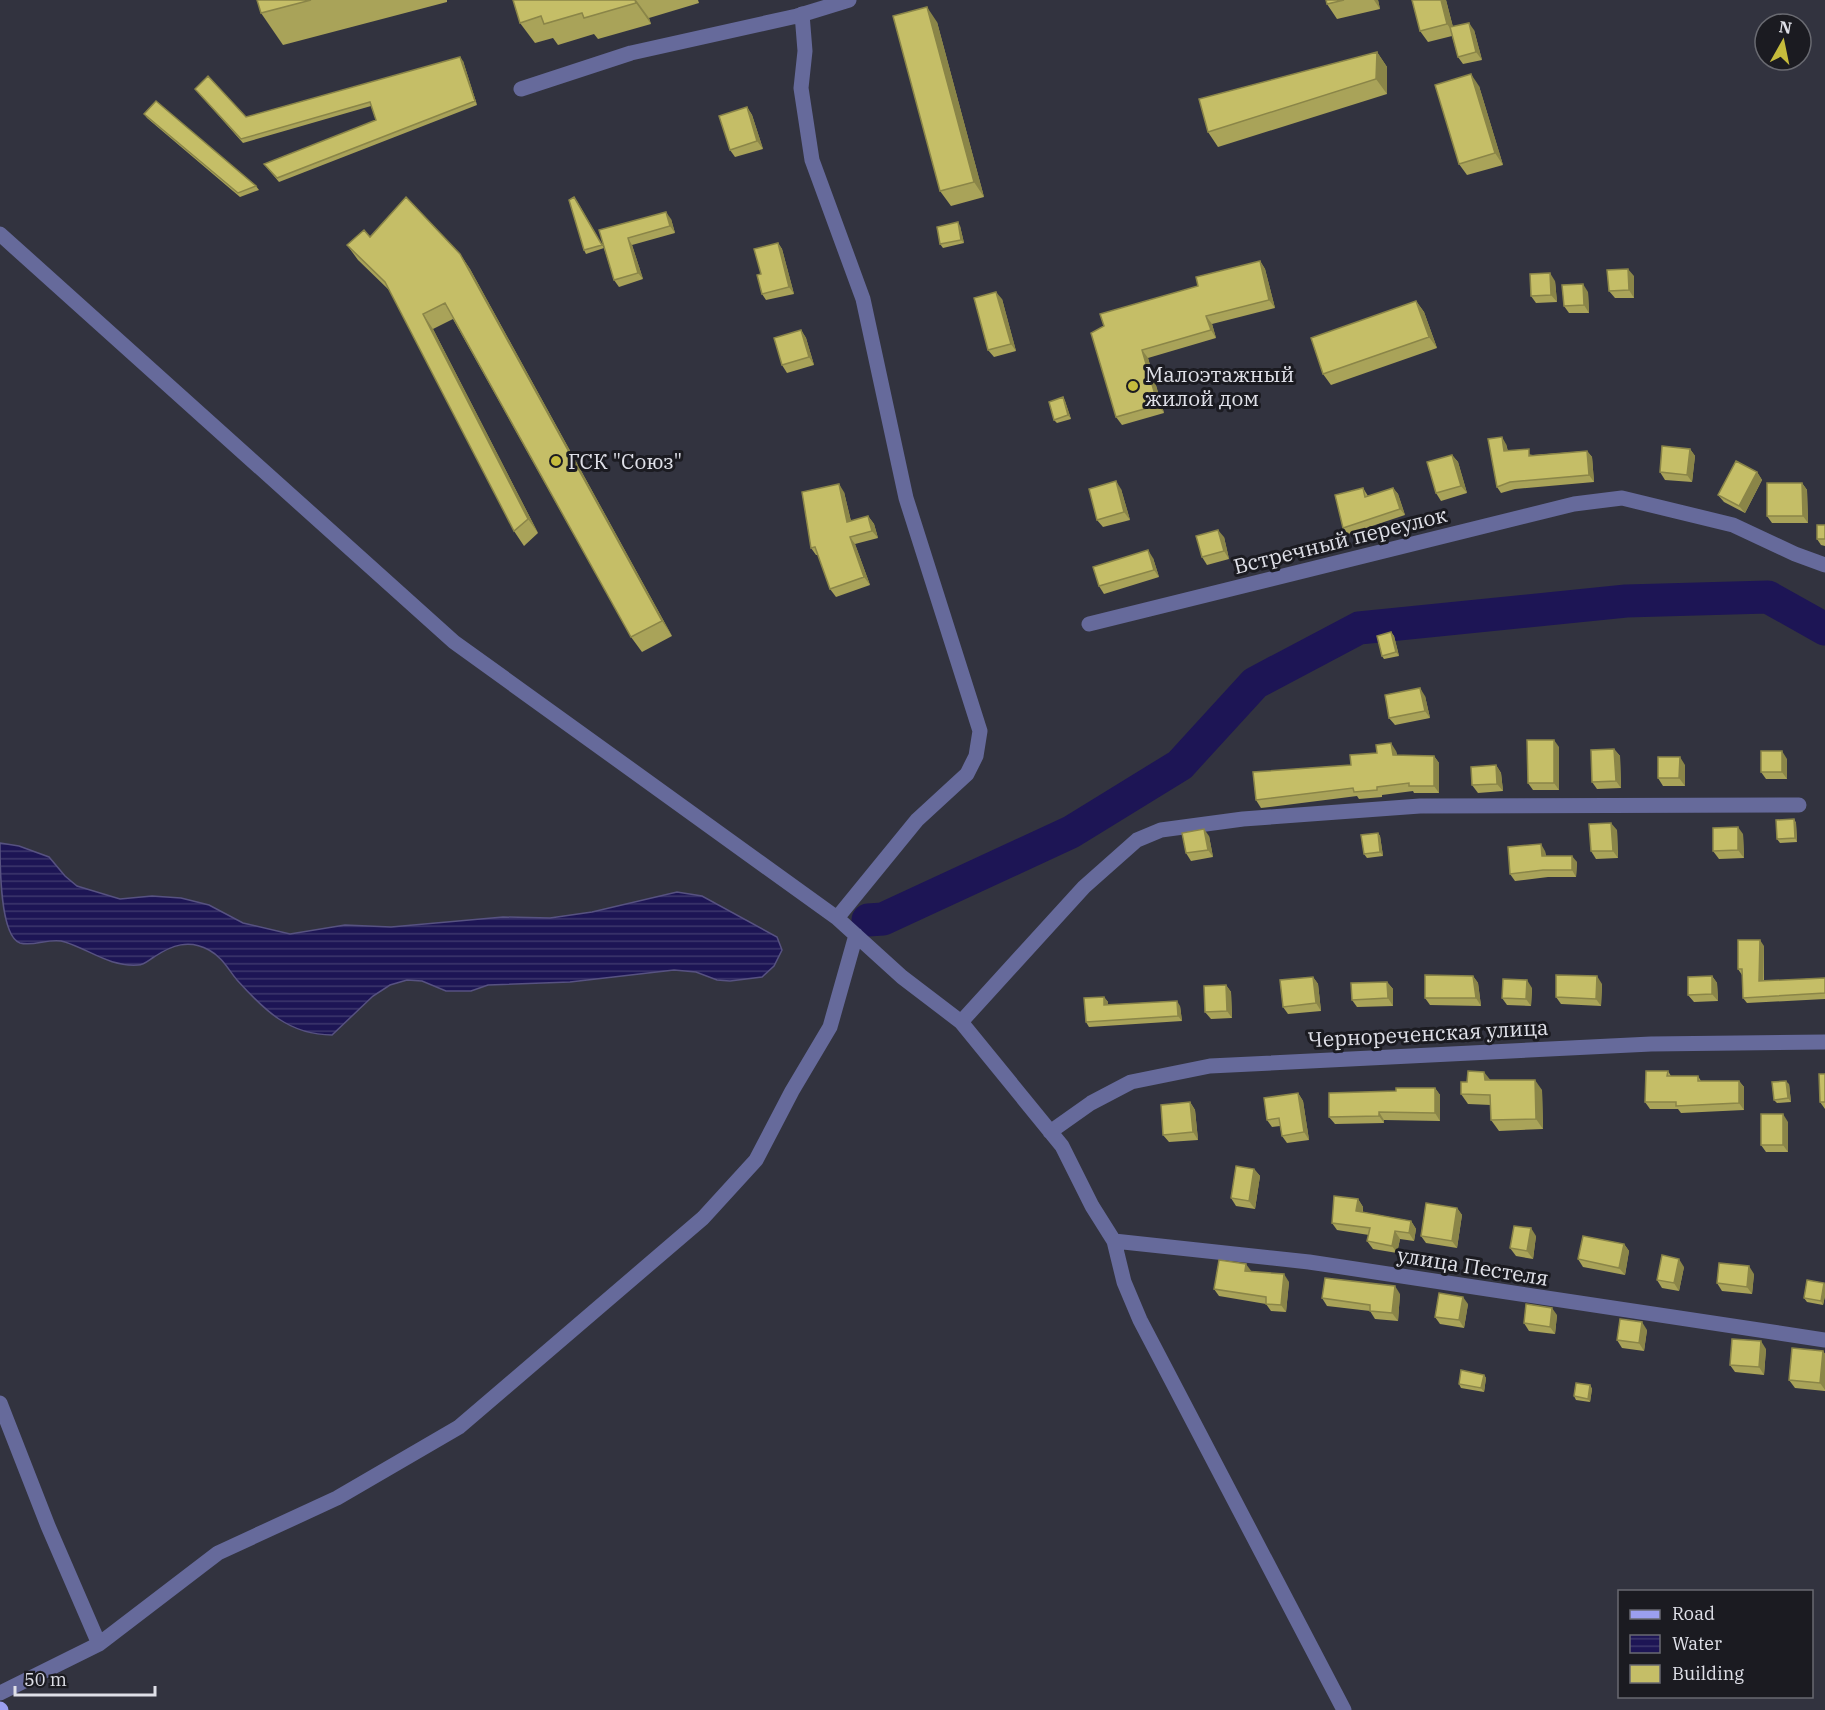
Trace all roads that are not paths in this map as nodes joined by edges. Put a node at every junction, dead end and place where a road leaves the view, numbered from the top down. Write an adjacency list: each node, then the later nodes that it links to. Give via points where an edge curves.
1 (849, 0): 2 (street)
2 (802, 15): 3 (street, via 631,52); 8 (street, via 805,51 801,88 812,160 863,299 906,498 980,731 976,756 967,774 917,820)
3 (521, 89)
4 (0, 234): 8 (street, via 454,642)
5 (1825, 565): 6 (street, Встречный переулок, via 1733,525 1622,498)
6 (1089, 624)
7 (1799, 805): 10 (street, via 1420,806 1243,819 1161,830 1137,840 1084,887)
8 (837, 918): 9 (street)
9 (856, 935): 10 (street); 16 (street, via 830,1027 756,1161 703,1218 459,1427 337,1498 218,1553)
10 (961, 1022): 12 (street)
11 (1825, 1042): 12 (street, Чернореченская улица, via 1651,1044 1210,1066 1131,1082 1091,1103)
12 (1050, 1132): 13 (street, via 1062,1146)
13 (1114, 1241): 14 (street, улица Пестеля, via 1309,1262); 18 (street, via 1124,1282 1140,1320)
14 (1825, 1340)
15 (0, 1403): 16 (street)
16 (99, 1644): 17 (street)
17 (0, 1693)
18 (1344, 1710)

